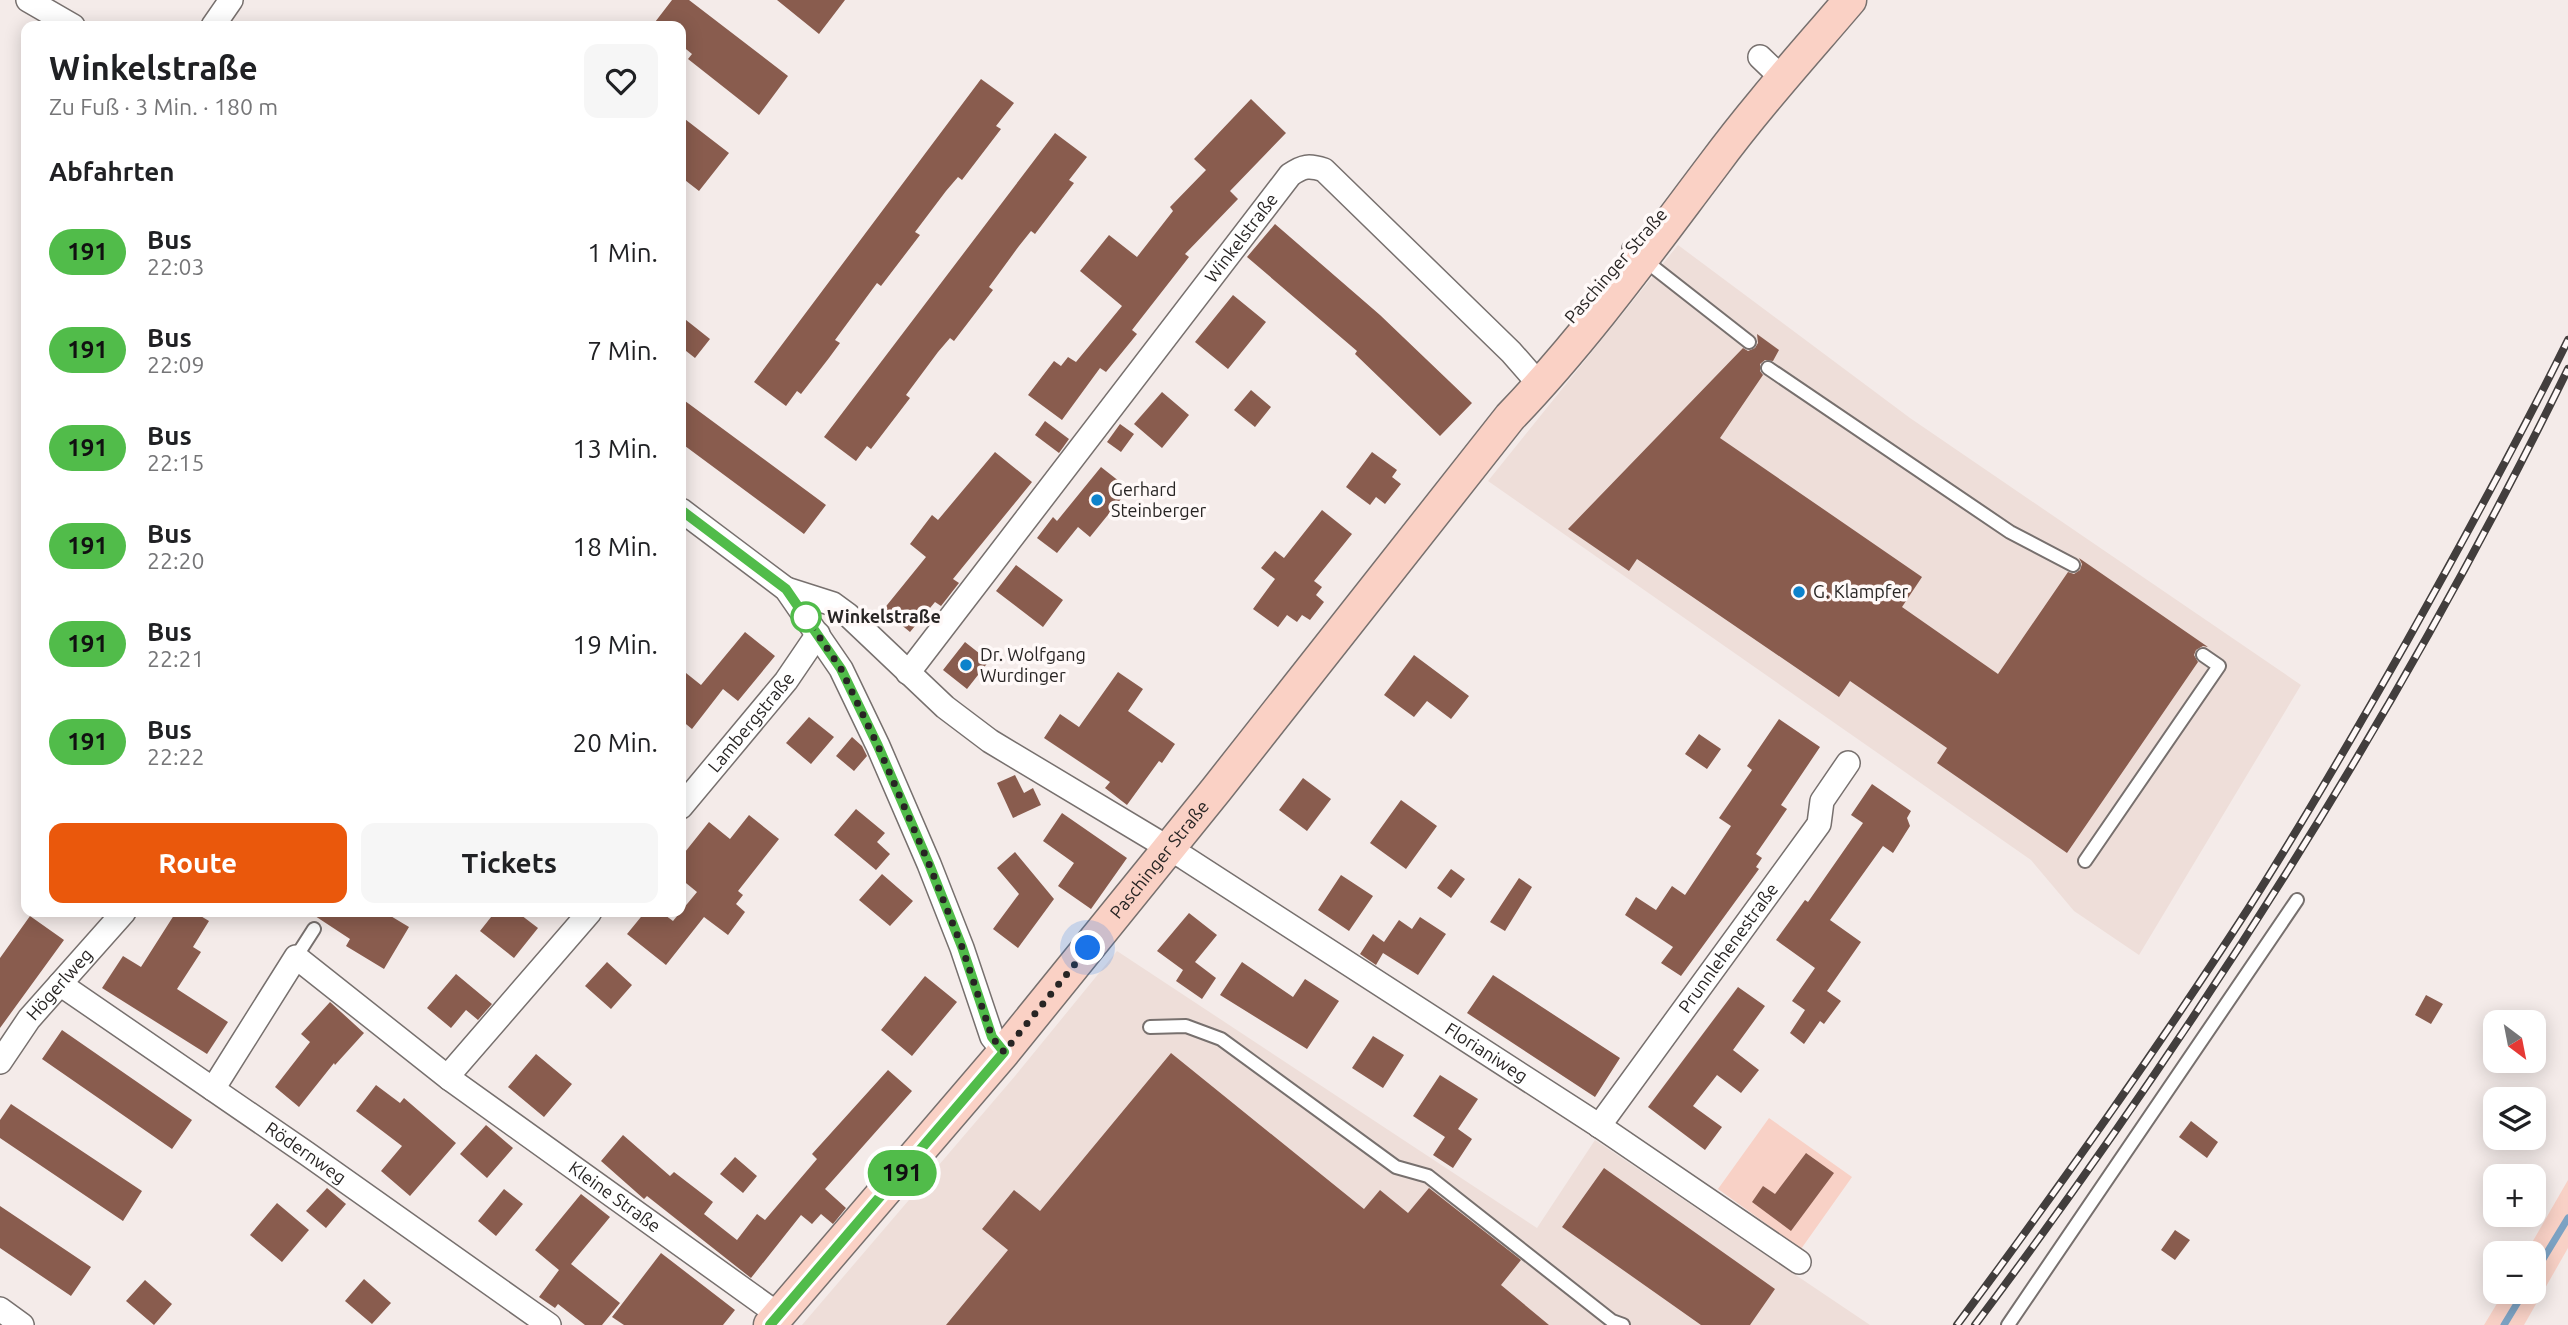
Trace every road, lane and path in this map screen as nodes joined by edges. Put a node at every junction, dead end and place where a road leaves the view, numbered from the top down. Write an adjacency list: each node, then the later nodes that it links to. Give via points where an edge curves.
1 (28, 0): 4 (street)
2 (231, 0): 5 (street)
3 (1850, 0): 7 (street, Paschinger Straße)
4 (64, 21)
5 (216, 21)
6 (1760, 57): 7 (street)
7 (1783, 79): 8 (street, Paschinger Straße, via 1715,162 1670,203)
8 (1636, 253): 9 (lane); 11 (street, Paschinger Straße)
9 (1749, 342)
10 (1769, 368): 13 (lane, via 2010,532)
11 (1536, 380): 17 (street, Winkelstraße, via 1324,170 1301,167); 20 (street, Paschinger Straße)
12 (686, 513): 14 (street)
13 (2073, 565)
14 (786, 589): 15 (street); 17 (street, via 832,604 848,615)
15 (818, 634): 19 (street, Lambergstraße, via 786,681); 29 (street, via 841,669 889,770 962,947 992,1037)
16 (2203, 655): 21 (lane, via 2219,666)
17 (908, 673): 20 (street, via 990,741)
18 (1848, 763): 33 (street, Prunnlehenestraße, via 1822,801 1819,824)
19 (686, 801)
20 (1168, 849): 29 (street, Paschinger Straße); 33 (street, Florianiweg)
21 (2085, 861)
22 (2297, 900): 38 (lane)
23 (120, 917): 27 (street, Högerlweg)
24 (586, 917): 31 (street)
25 (314, 929): 26 (lane)
26 (296, 957): 31 (street, Kleine Straße); 32 (street)
27 (60, 984): 30 (street, Högerlweg); 32 (street, Rödernweg)
28 (1150, 1027): 36 (lane, via 1186,1026 1220,1039 1396,1167 1428,1176)
29 (1004, 1052): 35 (street, Paschinger Straße)
30 (0, 1062)
31 (450, 1079): 35 (street, Kleine Straße)
32 (213, 1090): 37 (street, Rödernweg)
33 (1599, 1126): 34 (street, Florianiweg)
34 (1800, 1262)
35 (774, 1320)
36 (1615, 1324)
37 (548, 1325)
38 (2008, 1325)

